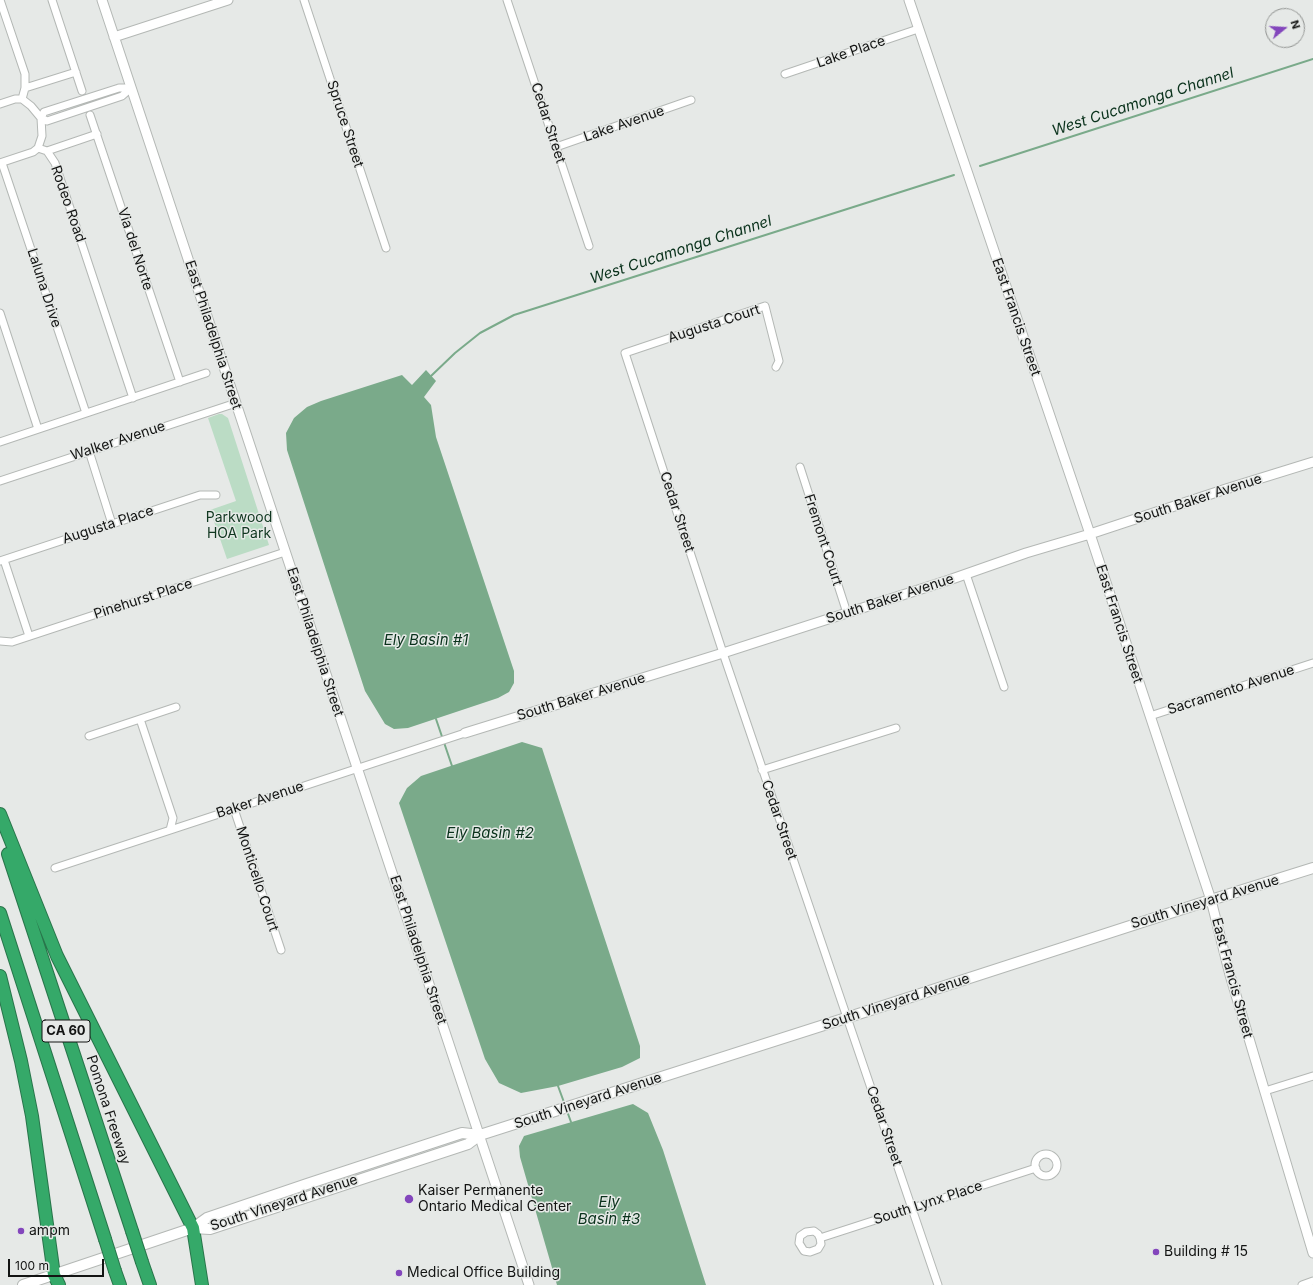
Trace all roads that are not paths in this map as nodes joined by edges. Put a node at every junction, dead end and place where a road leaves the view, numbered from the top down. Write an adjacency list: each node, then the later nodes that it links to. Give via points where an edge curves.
1 (0, 0): 12 (street, via 25,74)
2 (52, 0): 10 (street)
3 (102, 0): 9 (street, East Philadelphia Street)
4 (228, 0): 9 (street)
5 (304, 0): 26 (street, Spruce Street)
6 (507, 0): 21 (street, Cedar Street)
7 (909, 0): 8 (street, East Francis Street)
8 (918, 29): 11 (street, Lake Place); 43 (street, East Francis Street)
9 (114, 37): 13 (street, East Philadelphia Street)
10 (76, 72): 12 (street); 14 (street)
11 (784, 74)
12 (25, 88): 15 (street)
13 (131, 88): 19 (street, via 119,88 85,98 44,112); 33 (street, East Philadelphia Street)
14 (82, 91)
15 (22, 99): 17 (street); 19 (street)
16 (691, 100): 21 (street, Lake Avenue)
17 (0, 104)
18 (90, 115): 20 (street, Via del Norte)
19 (41, 118): 22 (street, via 42,136)
20 (97, 134): 23 (street); 31 (street, Via del Norte)
21 (556, 147): 25 (street, Cedar Street)
22 (38, 148): 23 (street, Rodeo Road); 24 (street)
23 (47, 151): 32 (street, Rodeo Road, via 55,163)
24 (1, 163): 34 (street, Laluna Drive)
25 (589, 246)
26 (386, 248)
27 (0, 313): 35 (street)
28 (625, 353): 29 (street, Augusta Court, via 765,306 779,361); 50 (street, Cedar Street)
29 (776, 367)
30 (206, 373): 31 (street)
31 (180, 382): 32 (street)
32 (133, 398): 34 (street)
33 (236, 403): 37 (street, Walker Avenue); 44 (street, East Philadelphia Street)
34 (86, 413): 35 (street)
35 (38, 429): 36 (street)
36 (0, 442)
37 (89, 451): 40 (street, Walker Avenue); 42 (street)
38 (1313, 462): 43 (street, South Baker Avenue)
39 (800, 467): 47 (street, Fremont Court)
40 (0, 480)
41 (216, 495): 42 (street, Augusta Place, via 200,495)
42 (112, 524): 45 (street, Augusta Place)
43 (1090, 534): 46 (street, South Baker Avenue); 54 (street, East Francis Street)
44 (285, 552): 48 (street, Pinehurst Place); 59 (street, East Philadelphia Street)
45 (2, 560): 48 (street)
46 (966, 574): 47 (street, South Baker Avenue); 52 (street)
47 (847, 613): 50 (street, South Baker Avenue)
48 (29, 636): 49 (street, Pinehurst Place, via 12,642)
49 (0, 641)
50 (723, 653): 57 (street, South Baker Avenue); 60 (street, Cedar Street)
51 (1313, 663): 54 (street, Sacramento Avenue)
52 (1004, 687)
53 (176, 707): 55 (street)
54 (1150, 716): 67 (street, East Francis Street)
55 (140, 719): 58 (street); 63 (street, via 174,818)
56 (896, 728): 60 (street)
57 (465, 733): 59 (street, Baker Avenue)
58 (89, 736)
59 (357, 768): 61 (street, Baker Avenue); 74 (street, East Philadelphia Street)
60 (762, 770): 71 (street, Cedar Street)
61 (234, 809): 63 (street, Baker Avenue); 69 (street, Monticello Court)
62 (0, 814): 77 (highway, via 57,956)
63 (170, 830): 65 (street, Baker Avenue)
64 (0, 831): 84 (highway, Pomona Freeway / CA 60, bridge)
65 (55, 868)
66 (1313, 868): 67 (main road, South Vineyard Avenue)
67 (1211, 900): 71 (main road, South Vineyard Avenue); 73 (street, East Francis Street, via 1230,975)
68 (0, 913): 83 (highway, CA 60, bridge)
69 (281, 950)
70 (0, 976): 80 (highway, via 32,1116)
71 (846, 1018): 74 (main road, South Vineyard Avenue); 76 (street, Cedar Street)
72 (1313, 1076): 73 (street)
73 (1265, 1091): 79 (street, East Francis Street)
74 (480, 1135): 77 (main road, South Vineyard Avenue, via 462,1133 206,1218); 86 (street, East Philadelphia Street)
75 (1036, 1168): 76 (street, South Lynx Place)
76 (912, 1209): 78 (street, South Lynx Place); 87 (street, Cedar Street)
77 (193, 1228): 80 (main road, South Vineyard Avenue); 85 (highway)
78 (820, 1238)
79 (1313, 1253)
80 (57, 1280): 82 (main road, South Vineyard Avenue)
81 (1313, 1281): 88 (street)
82 (23, 1285)
83 (120, 1285)
84 (150, 1285)
85 (202, 1285)
86 (529, 1285)
87 (938, 1285)
88 (1302, 1285)

